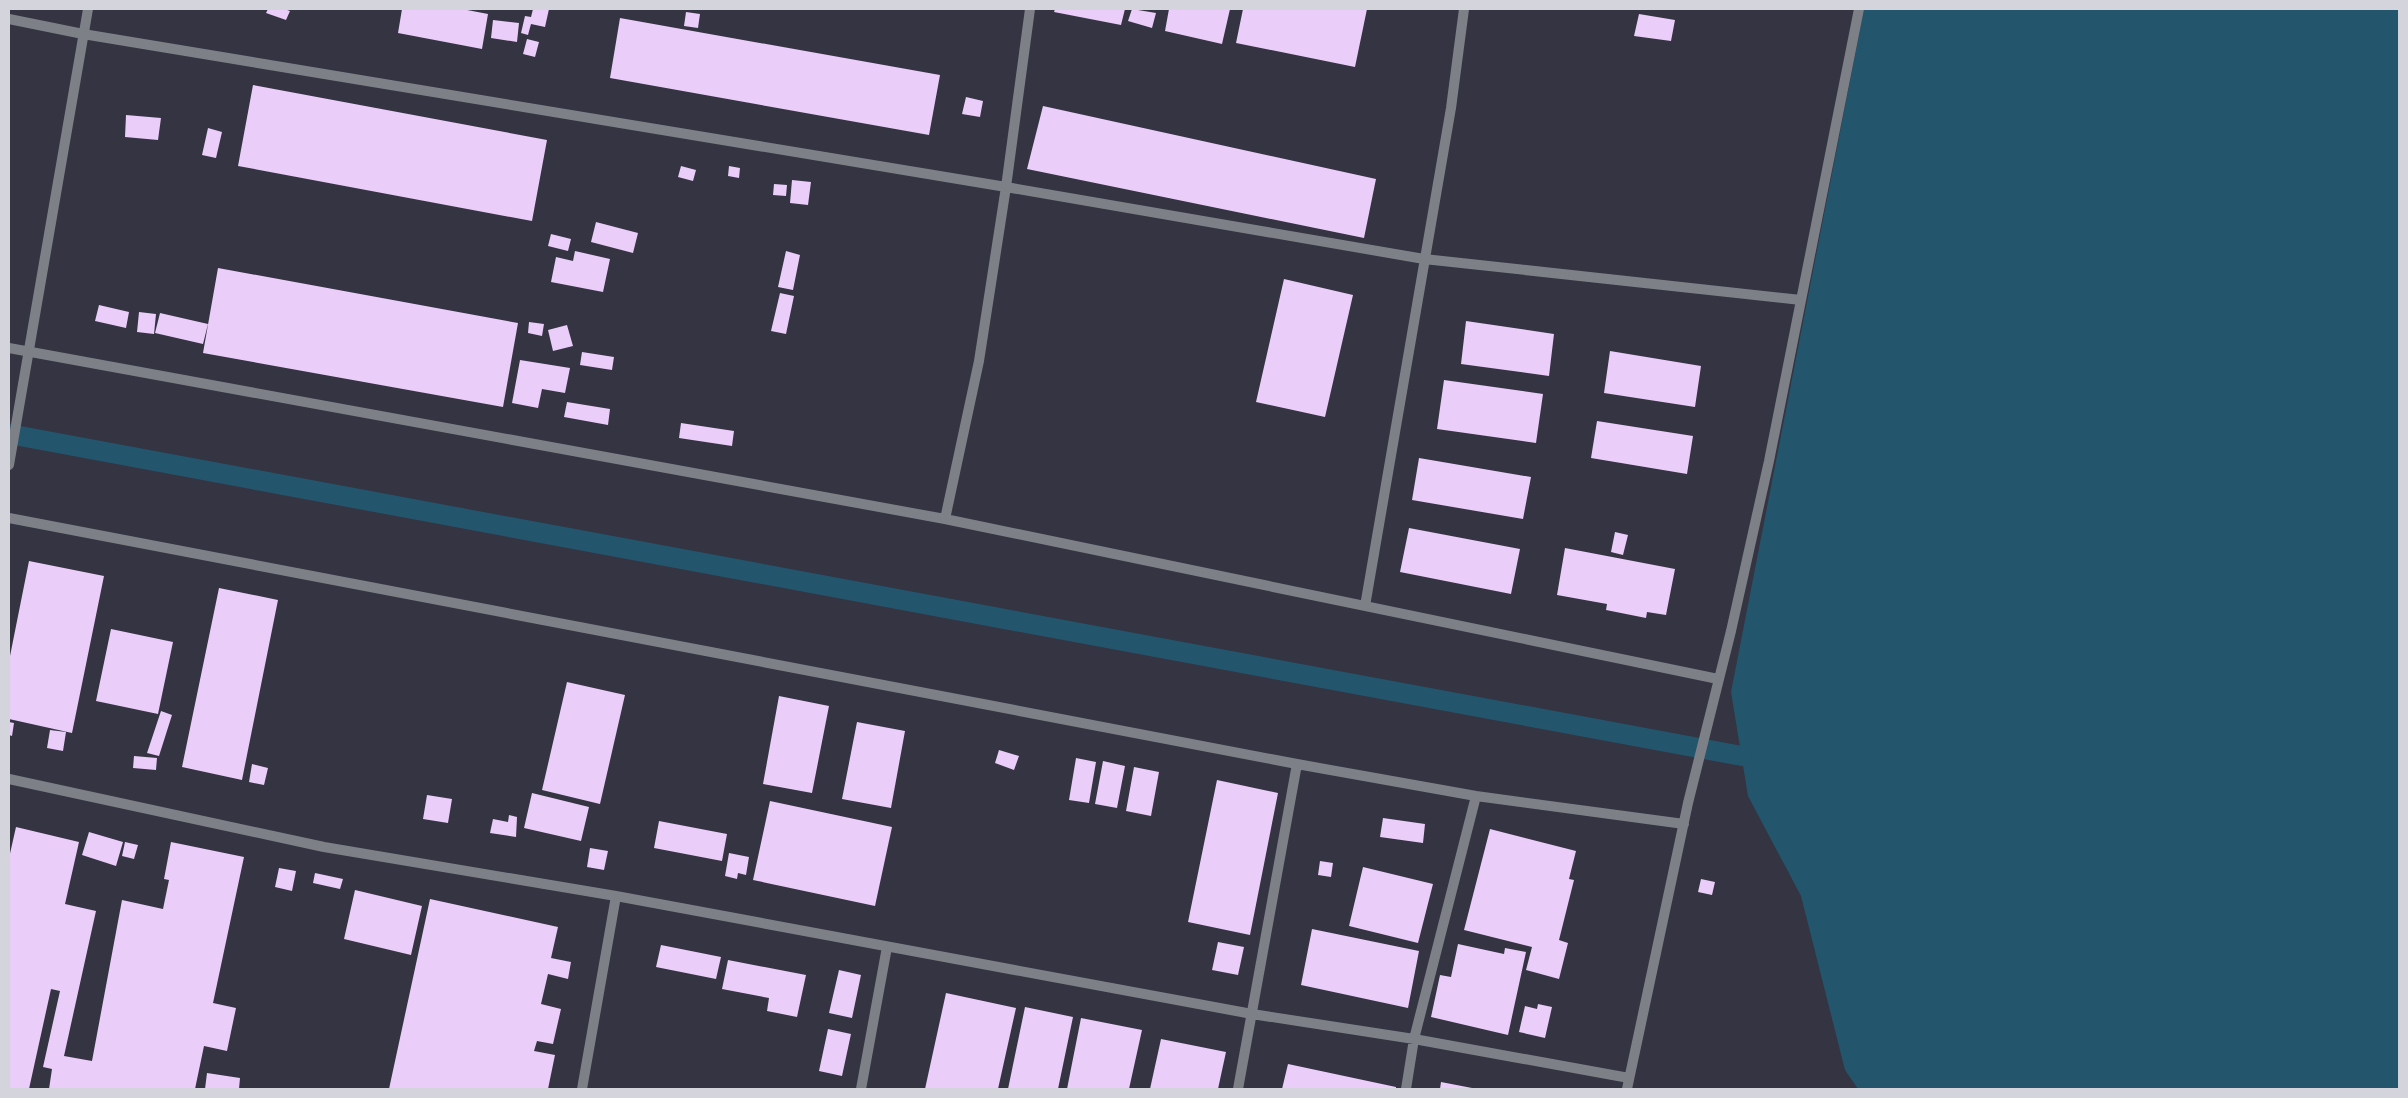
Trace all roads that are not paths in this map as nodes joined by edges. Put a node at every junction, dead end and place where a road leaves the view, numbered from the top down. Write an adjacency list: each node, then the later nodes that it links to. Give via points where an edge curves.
1 (88, 9): 6 (street)
2 (1030, 9): 7 (street)
3 (1464, 9): 8 (street, via 1451,108)
4 (1858, 9): 9 (street)
5 (9, 19): 6 (street)
6 (83, 34): 7 (street); 11 (street)
7 (1006, 187): 8 (street); 14 (street, via 977,370)
8 (1424, 259): 9 (street); 15 (street)
9 (1801, 300): 16 (street, via 1769,462)
10 (9, 348): 11 (street)
11 (28, 351): 12 (street); 14 (street)
12 (9, 465)
13 (9, 518): 17 (street)
14 (945, 519): 15 (street)
15 (1365, 606): 16 (street)
16 (1718, 679): 20 (street)
17 (1297, 764): 19 (street); 23 (street)
18 (9, 779): 21 (street, via 324,847)
19 (1476, 796): 20 (street); 24 (street)
20 (1684, 824): 25 (street)
21 (616, 896): 22 (street); 26 (street)
22 (887, 947): 23 (street); 27 (street)
23 (1252, 1014): 24 (street); 28 (street)
24 (1414, 1039): 25 (street); 29 (street)
25 (1629, 1078): 30 (street)
26 (582, 1089)
27 (861, 1089)
28 (1238, 1089)
29 (1406, 1089)
30 (1627, 1089)

